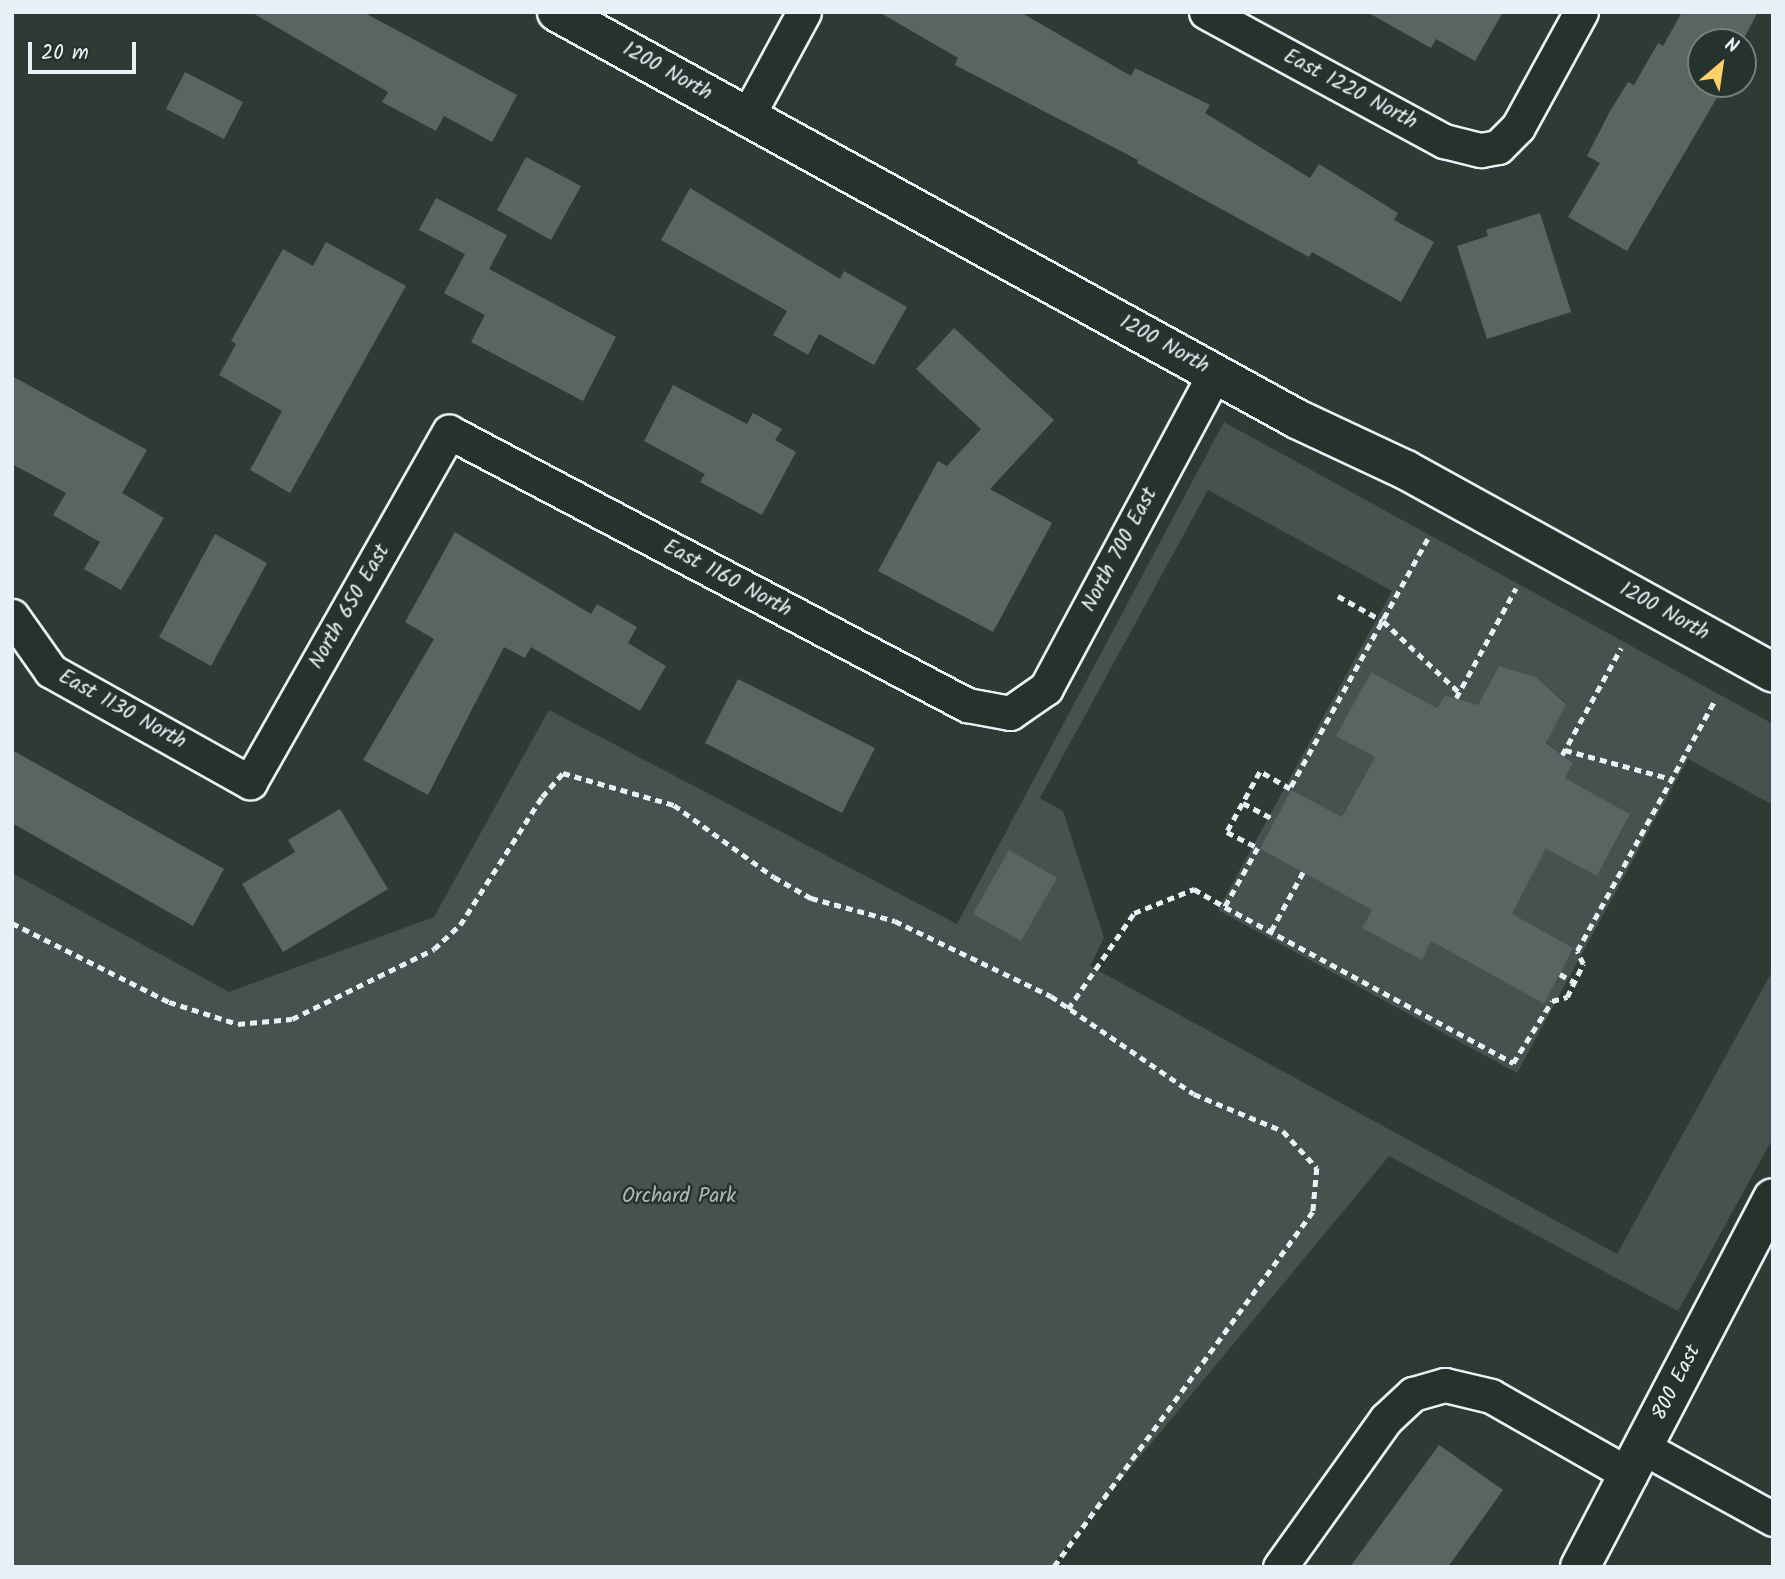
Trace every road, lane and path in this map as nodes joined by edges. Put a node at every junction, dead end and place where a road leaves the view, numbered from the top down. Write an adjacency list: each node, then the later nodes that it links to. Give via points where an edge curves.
1 (557, 12): 5 (street, 1200 North)
2 (804, 12): 5 (street)
3 (1206, 12): 4 (street, East 1220 North, via 1461,149 1498,147 1518,127)
4 (1581, 12)
5 (747, 117): 6 (street, 1200 North)
6 (1215, 373): 14 (street, 1200 North, via 1406,470); 18 (street, North 700 East, via 1046,688)
7 (449, 432): 18 (street, East 1160 North, via 967,705); 20 (street, North 650 East)
8 (1428, 539): 12 (path)
9 (1516, 589): 15 (path)
10 (1338, 596): 12 (path)
11 (12, 616): 20 (street, East 1130 North, via 51,671)
12 (1383, 621): 15 (path); 21 (path, via 1290,789 1260,772)
13 (1622, 648): 19 (path, via 1563,752)
14 (1773, 673)
15 (1459, 692): 16 (path)
16 (1456, 698)
17 (1715, 700): 19 (path)
18 (1010, 713)
19 (1672, 779): 28 (path, via 1577,951 1583,964)
20 (250, 782)
21 (1243, 803): 22 (path); 24 (path, via 1227,832 1258,848)
22 (1275, 820)
23 (1303, 872): 26 (path)
24 (1225, 907): 26 (path); 29 (path, via 1194,889 1134,913)
25 (12, 923): 29 (path, via 169,1002 238,1024 292,1020 434,949 460,925 542,797 563,773 674,805 811,898 895,921 1051,996)
26 (1271, 932): 28 (path, via 1513,1063 1552,1002 1567,997)
27 (1560, 974): 28 (path)
28 (1574, 982)
29 (1068, 1009): 33 (path, via 1194,1094 1283,1131 1317,1168 1313,1212)
30 (1773, 1198): 31 (street, 800 East)
31 (1637, 1462): 32 (street); 34 (street, via 1491,1396 1445,1385 1413,1394 1386,1419); 35 (street, 800 East)
32 (1773, 1519)
33 (1054, 1567)
34 (1280, 1567)
35 (1580, 1567)

